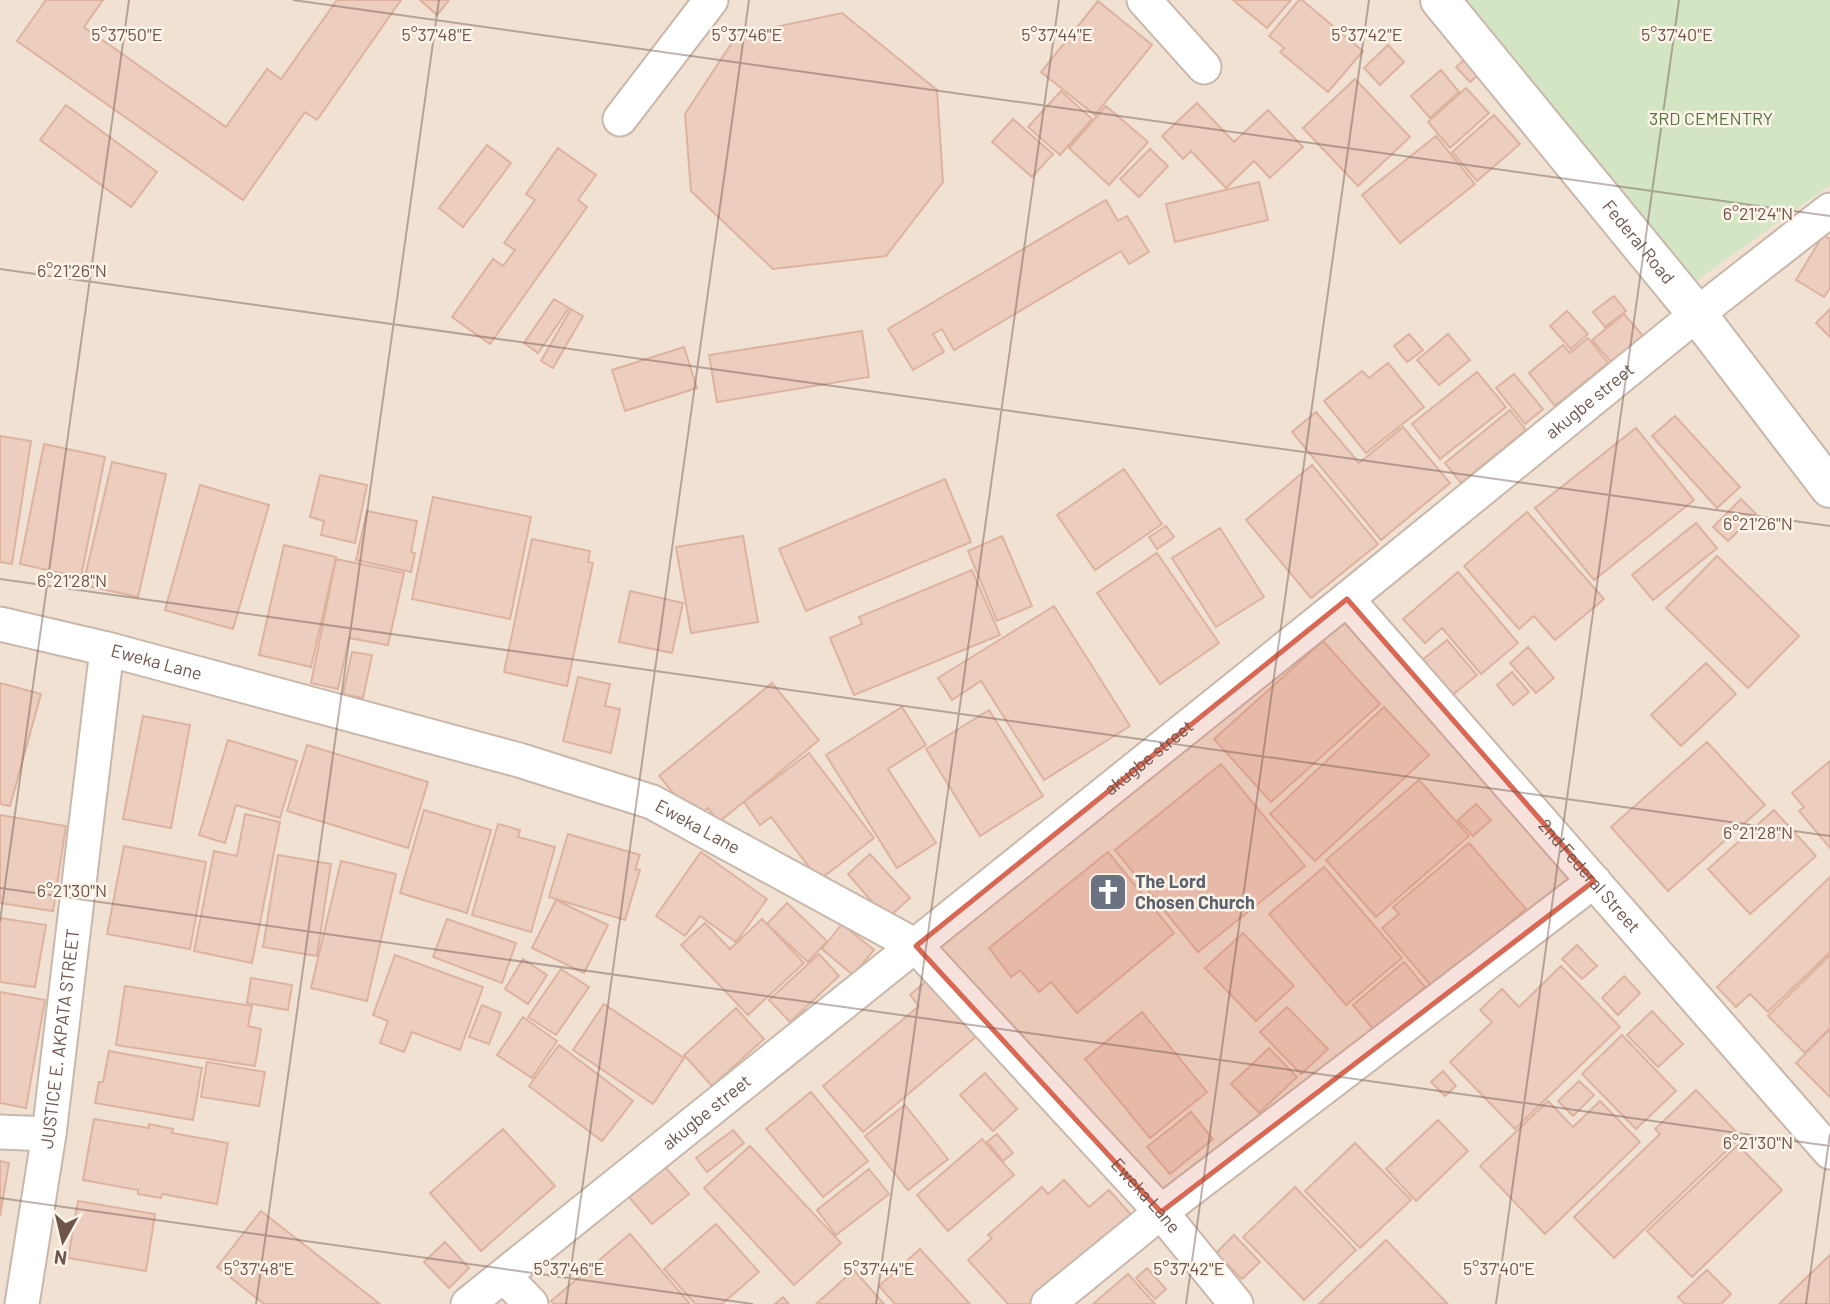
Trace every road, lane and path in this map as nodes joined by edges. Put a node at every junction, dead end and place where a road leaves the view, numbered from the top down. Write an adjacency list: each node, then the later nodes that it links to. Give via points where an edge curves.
1 (712, 0): 5 (street)
2 (1144, 0): 4 (street)
3 (1440, 0): 7 (street, Federal Road)
4 (1205, 68)
5 (620, 119)
6 (1830, 210): 7 (street, akugbe street)
7 (1697, 314): 8 (street, Federal Road); 9 (street, akugbe street)
8 (1830, 488)
9 (1347, 599): 12 (street, 2nd Federal Street); 13 (street, akugbe street)
10 (0, 624): 11 (street, Eweka Lane)
11 (107, 649): 13 (street, Eweka Lane, via 519,760 652,802); 15 (street, JUSTICE E. AKPATA STREET)
12 (1594, 881): 16 (street, 2nd Federal Street); 17 (street)
13 (916, 946): 17 (street, Eweka Lane); 18 (street, akugbe street)
14 (0, 1132): 15 (street)
15 (48, 1134): 19 (street, JUSTICE E. AKPATA STREET)
16 (1830, 1152)
17 (1161, 1212): 22 (street); 23 (street, Eweka Lane)
18 (504, 1276): 20 (street, akugbe street); 21 (street)
19 (22, 1304)
20 (468, 1304)
21 (531, 1304)
22 (1048, 1304)
23 (1236, 1304)

